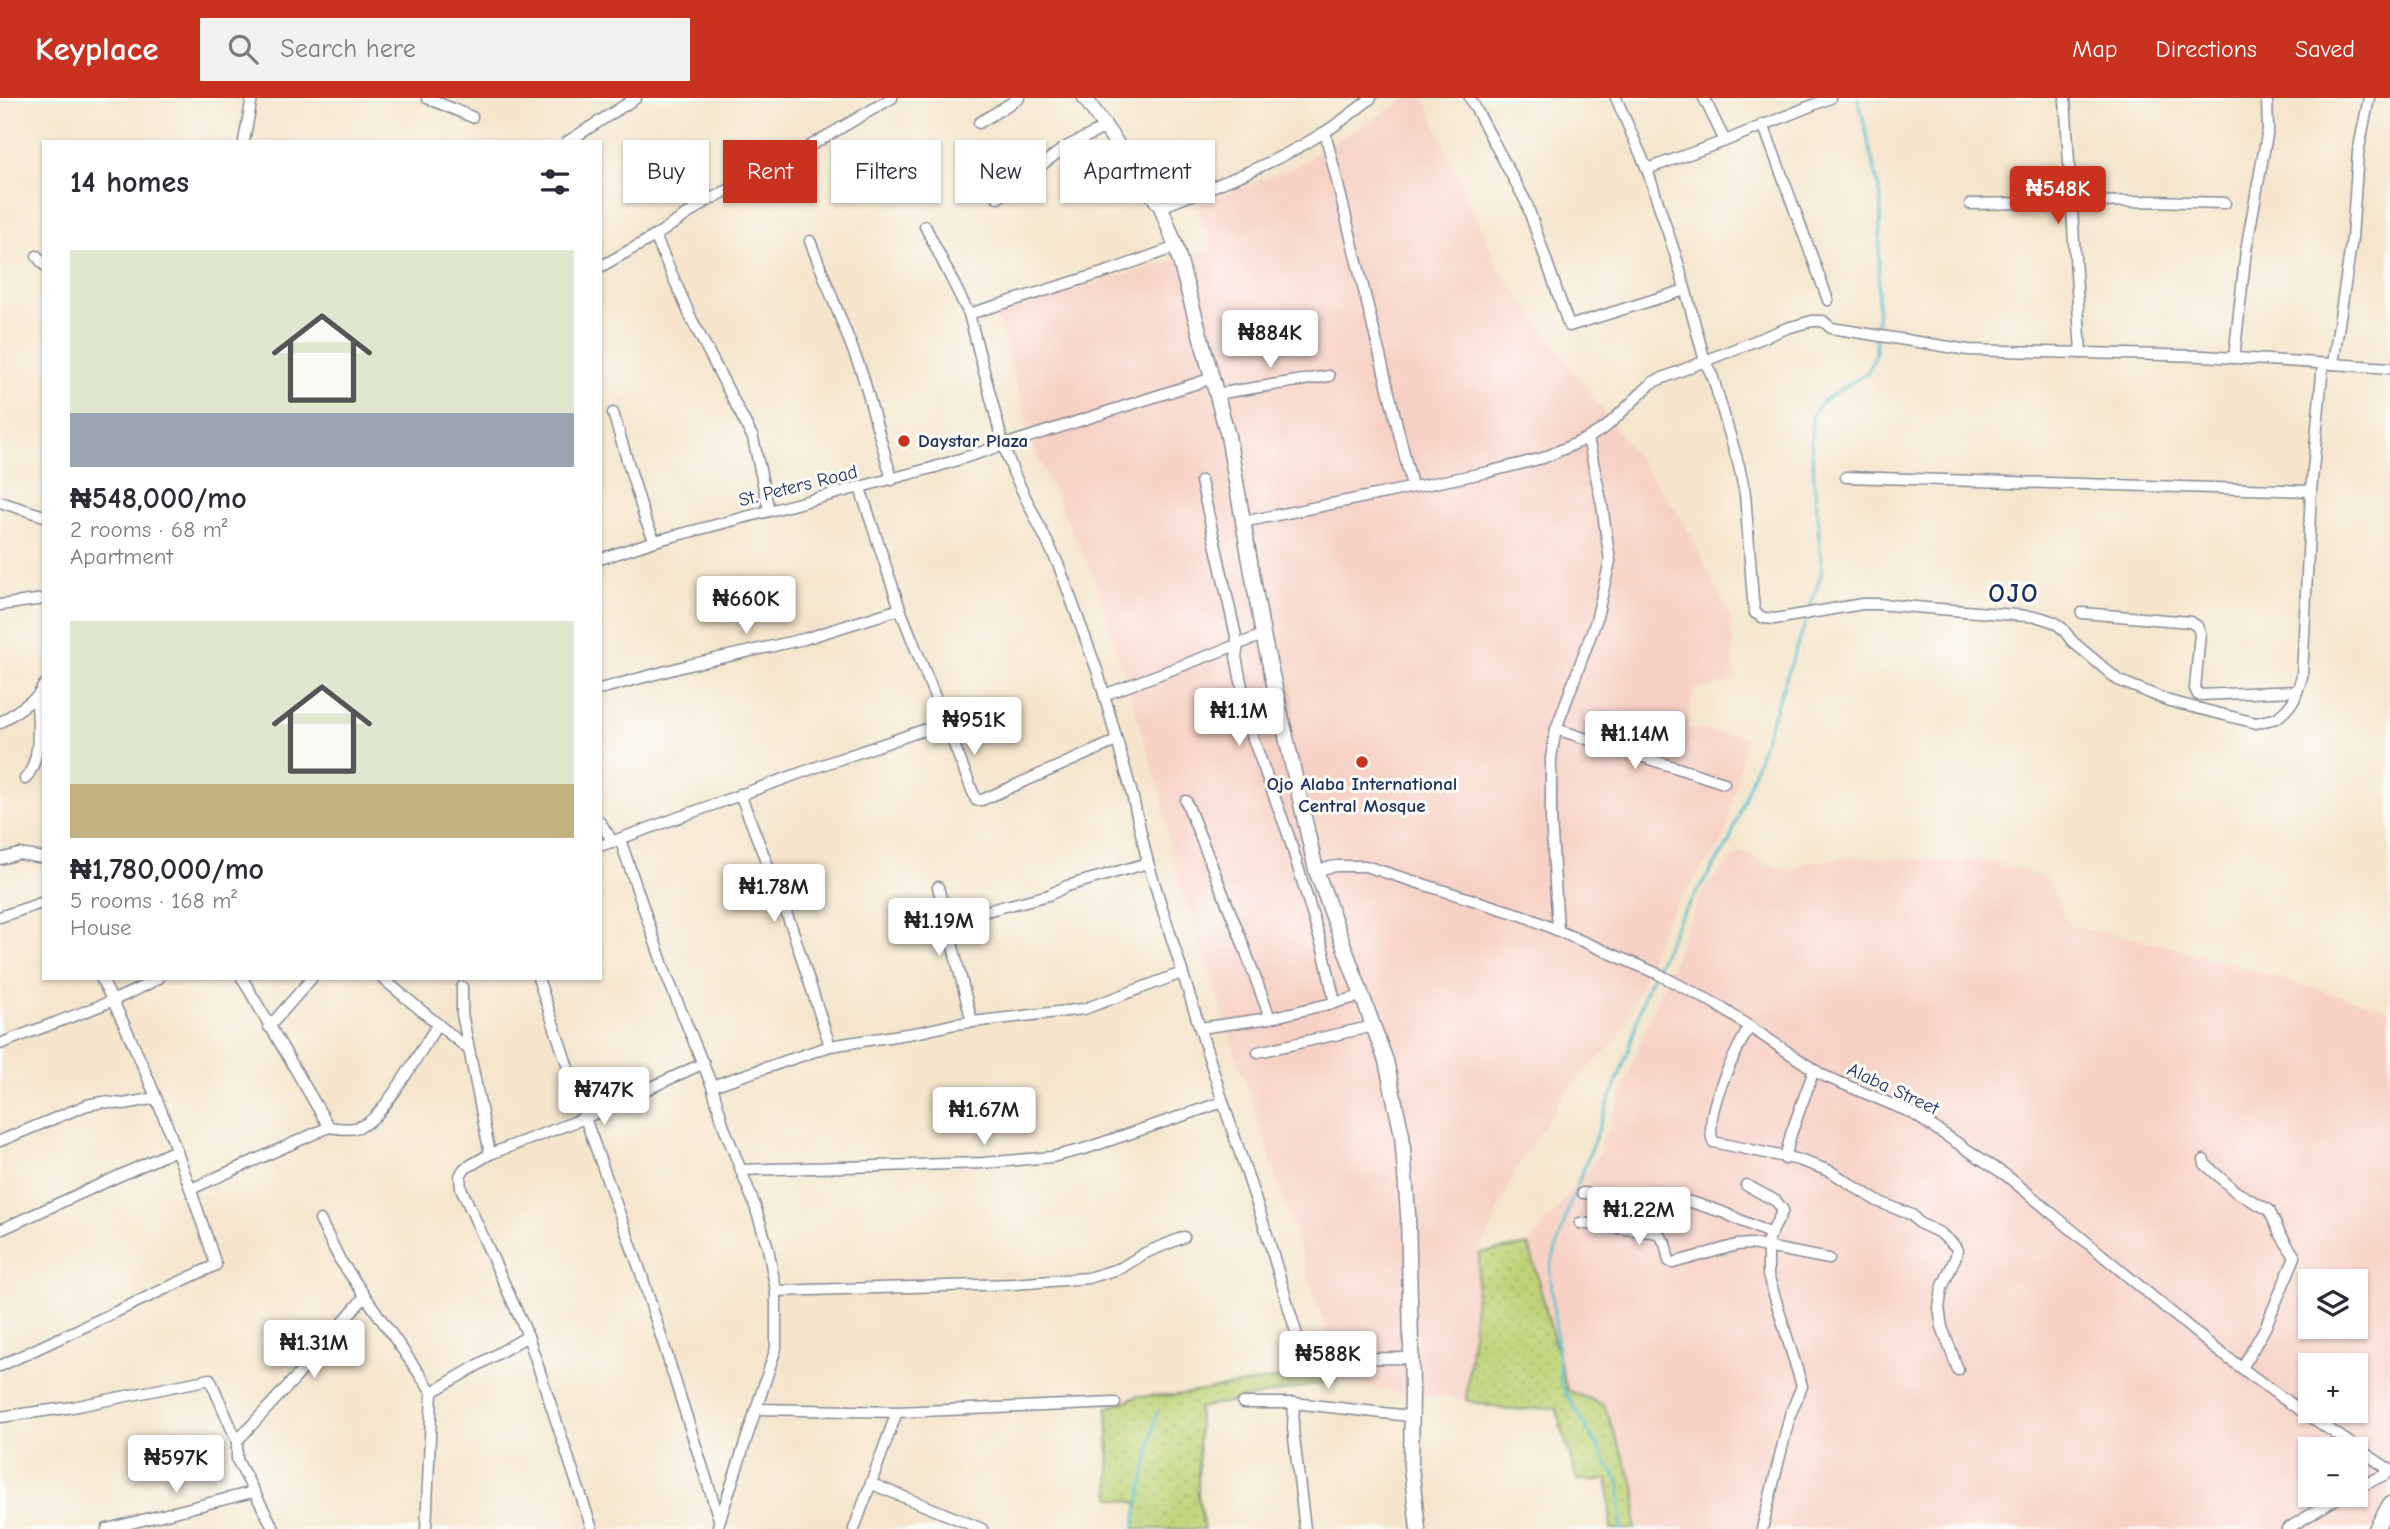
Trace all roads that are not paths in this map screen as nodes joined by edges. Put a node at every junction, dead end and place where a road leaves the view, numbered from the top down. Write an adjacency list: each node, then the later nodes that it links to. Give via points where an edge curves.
1 (253, 98): 20 (street)
2 (427, 98): 15 (street)
3 (636, 98): 21 (street)
4 (892, 98): 30 (street, via 707,201)
5 (1019, 98): 16 (street)
6 (1085, 98): 18 (main road)
7 (1371, 98): 19 (street)
8 (1470, 98): 34 (street, via 1526,202 1569,326)
9 (1616, 98): 24 (street)
10 (1704, 98): 22 (street)
11 (1830, 98): 17 (street)
12 (2065, 98): 25 (street)
13 (2370, 98): 40 (street, via 2358,153 2352,238)
14 (2267, 101): 38 (street, via 2268,129 2246,250)
15 (472, 117)
16 (979, 123)
17 (1763, 124): 22 (street); 35 (street)
18 (1106, 127): 23 (street); 28 (main road)
19 (1325, 132): 28 (street, via 1244,175); 51 (street)
20 (244, 140)
21 (570, 140)
22 (1725, 141): 24 (street)
23 (1046, 162)
24 (1647, 169): 34 (street)
25 (2073, 201): 26 (street); 27 (street); 37 (street)
26 (2225, 203)
27 (1970, 204)
28 (1161, 207): 32 (main road)
29 (925, 226): 36 (street)
30 (654, 236): 33 (street); 55 (street, via 753,438)
31 (810, 242): 49 (street, via 862,373)
32 (1176, 247): 36 (street); 43 (main road)
33 (602, 266)
34 (1685, 290): 39 (street)
35 (1828, 300)
36 (969, 314): 47 (street)
37 (2081, 353): 38 (street); 39 (street, via 1968,349 1851,332 1812,321)
38 (2234, 358): 40 (street)
39 (1705, 361): 46 (street, via 1653,382); 68 (street, via 1739,466 1753,600 1755,612 1763,618 1862,604 2039,617 2063,629 2118,680 2169,701 2256,723 2277,718)
40 (2328, 364): 41 (street); 53 (street)
41 (2390, 368)
42 (1329, 376): 44 (street)
43 (1213, 378): 44 (main road); 47 (street, St. Peters Road)
44 (1216, 394): 57 (main road)
45 (613, 413): 58 (street)
46 (1588, 439): 51 (street, via 1543,458); 73 (street, via 1609,561 1596,621)
47 (1003, 444): 49 (street, St. Peters Road); 69 (street, via 1059,566)
48 (1846, 477): 53 (street)
49 (892, 480): 52 (street, St. Peters Road)
50 (1201, 481): 65 (street)
51 (1412, 486): 57 (street)
52 (860, 488): 55 (street, St. Peters Road); 62 (street)
53 (2311, 491): 68 (street, via 2302,677)
54 (0, 502): 56 (street)
55 (769, 511): 58 (street, St. Peters Road)
56 (42, 515)
57 (1243, 522): 64 (main road)
58 (655, 541): 59 (street, St. Peters Road)
59 (602, 558)
60 (42, 599): 61 (street)
61 (0, 605)
62 (900, 608): 67 (street, via 804,639); 72 (street)
63 (2082, 613): 68 (street, via 2197,626 2198,695)
64 (1263, 635): 65 (street); 85 (main road)
65 (1238, 645): 69 (street); 101 (street, via 1236,657 1252,736 1288,834)
66 (42, 688): 70 (street)
67 (602, 688)
68 (2297, 691)
69 (1104, 695): 74 (street)
70 (37, 697): 71 (street); 75 (street, via 36,760)
71 (0, 723)
72 (944, 723): 74 (street, via 976,800); 77 (street)
73 (1556, 729): 76 (street); 90 (street, via 1551,795)
74 (1116, 741): 84 (street)
75 (24, 779)
76 (1724, 783)
77 (740, 794): 80 (street); 110 (street, via 792,928)
78 (1186, 801): 102 (street)
79 (602, 824): 80 (street)
80 (617, 840): 81 (street); 113 (street)
81 (602, 845)
82 (42, 858): 83 (street, via 19,854)
83 (0, 859)
84 (1148, 863): 89 (street); 91 (street)
85 (1316, 870): 90 (street, Alaba Street, via 1365,866); 99 (main road)
86 (938, 887): 89 (street)
87 (42, 903): 88 (street)
88 (0, 917)
89 (947, 921): 103 (street)
90 (1559, 930): 107 (street, Alaba Street, via 1653,971)
91 (1182, 973): 103 (street, via 1084,1009); 108 (street)
92 (102, 980): 100 (street)
93 (155, 980): 100 (street)
94 (243, 980): 106 (street)
95 (310, 980): 106 (street)
96 (384, 980): 104 (street)
97 (539, 980): 118 (street)
98 (462, 987): 111 (street, via 461,1014)
99 (1362, 996): 101 (street); 105 (main road)
100 (114, 1002): 109 (street); 116 (street)
101 (1335, 1003): 102 (street)
102 (1270, 1018): 108 (street)
103 (972, 1022): 110 (street)
104 (438, 1024): 111 (street); 119 (street, via 368,1123 351,1130)
105 (1374, 1026): 112 (street); 138 (main road, via 1402,1135)
106 (269, 1027): 119 (street)
107 (1749, 1027): 114 (street, Alaba Street); 123 (street, via 1722,1082 1711,1136 1718,1144)
108 (1200, 1028): 117 (street)
109 (0, 1044)
110 (830, 1046): 115 (street)
111 (468, 1049): 122 (street)
112 (1258, 1052)
113 (704, 1063): 115 (street); 118 (street)
114 (1814, 1070): 123 (street); 140 (street, Alaba Street, via 1912,1113 1996,1169)
115 (712, 1086): 125 (street)
116 (156, 1098): 120 (street, via 87,1105); 121 (street)
117 (1223, 1102): 125 (street, via 1052,1157); 138 (street, via 1304,1359)
118 (585, 1118): 122 (street); 157 (street, via 641,1273)
119 (329, 1127): 127 (street)
120 (0, 1141)
121 (176, 1150): 127 (street); 131 (street)
122 (490, 1154): 137 (street, via 464,1168 461,1188)
123 (1785, 1159): 141 (street, via 1843,1177 1877,1201 1912,1215 1954,1245 1956,1256 1939,1308)
124 (2204, 1160): 140 (street, via 2224,1184 2269,1210 2295,1257 2265,1328)
125 (741, 1170): 135 (street, via 768,1248)
126 (1746, 1185): 133 (street, via 1781,1205)
127 (191, 1189): 139 (street, via 216,1265)
128 (1583, 1193): 133 (street, via 1691,1202 1722,1212)
129 (320, 1220): 136 (street)
130 (1580, 1223): 133 (street, via 1658,1233 1673,1263)
131 (0, 1230)
132 (1184, 1237): 135 (street, via 1121,1268 1088,1278)
133 (1770, 1240): 134 (street); 166 (street, via 1768,1275 1802,1386 1790,1415)
134 (1829, 1259)
135 (776, 1291): 146 (street, via 776,1348)
136 (365, 1296): 142 (street); 150 (street)
137 (528, 1336): 142 (street); 161 (street)
138 (1411, 1358): 148 (main road)
139 (0, 1366)
140 (2242, 1368): 151 (street, Alaba Street)
141 (1958, 1370)
142 (432, 1392): 160 (street)
143 (1243, 1402): 145 (street)
144 (1115, 1403): 147 (street)
145 (1294, 1404): 148 (street); 164 (street)
146 (757, 1409): 147 (street); 157 (street)
147 (897, 1412): 153 (street)
148 (1410, 1412): 165 (main road)
149 (0, 1418): 150 (street, via 210,1379)
150 (237, 1441): 154 (street, via 237,1460)
151 (2390, 1471): 152 (street)
152 (2368, 1483)
153 (872, 1484): 162 (street); 163 (street)
154 (253, 1492): 158 (street); 159 (street)
155 (2390, 1504): 168 (main road)
156 (2323, 1507): 167 (street)
157 (718, 1524)
158 (107, 1529)
159 (274, 1529)
160 (426, 1529)
161 (592, 1529)
162 (853, 1529)
163 (982, 1529)
164 (1305, 1529)
165 (1418, 1529)
166 (1762, 1529)
167 (2287, 1529)
168 (2376, 1529)

